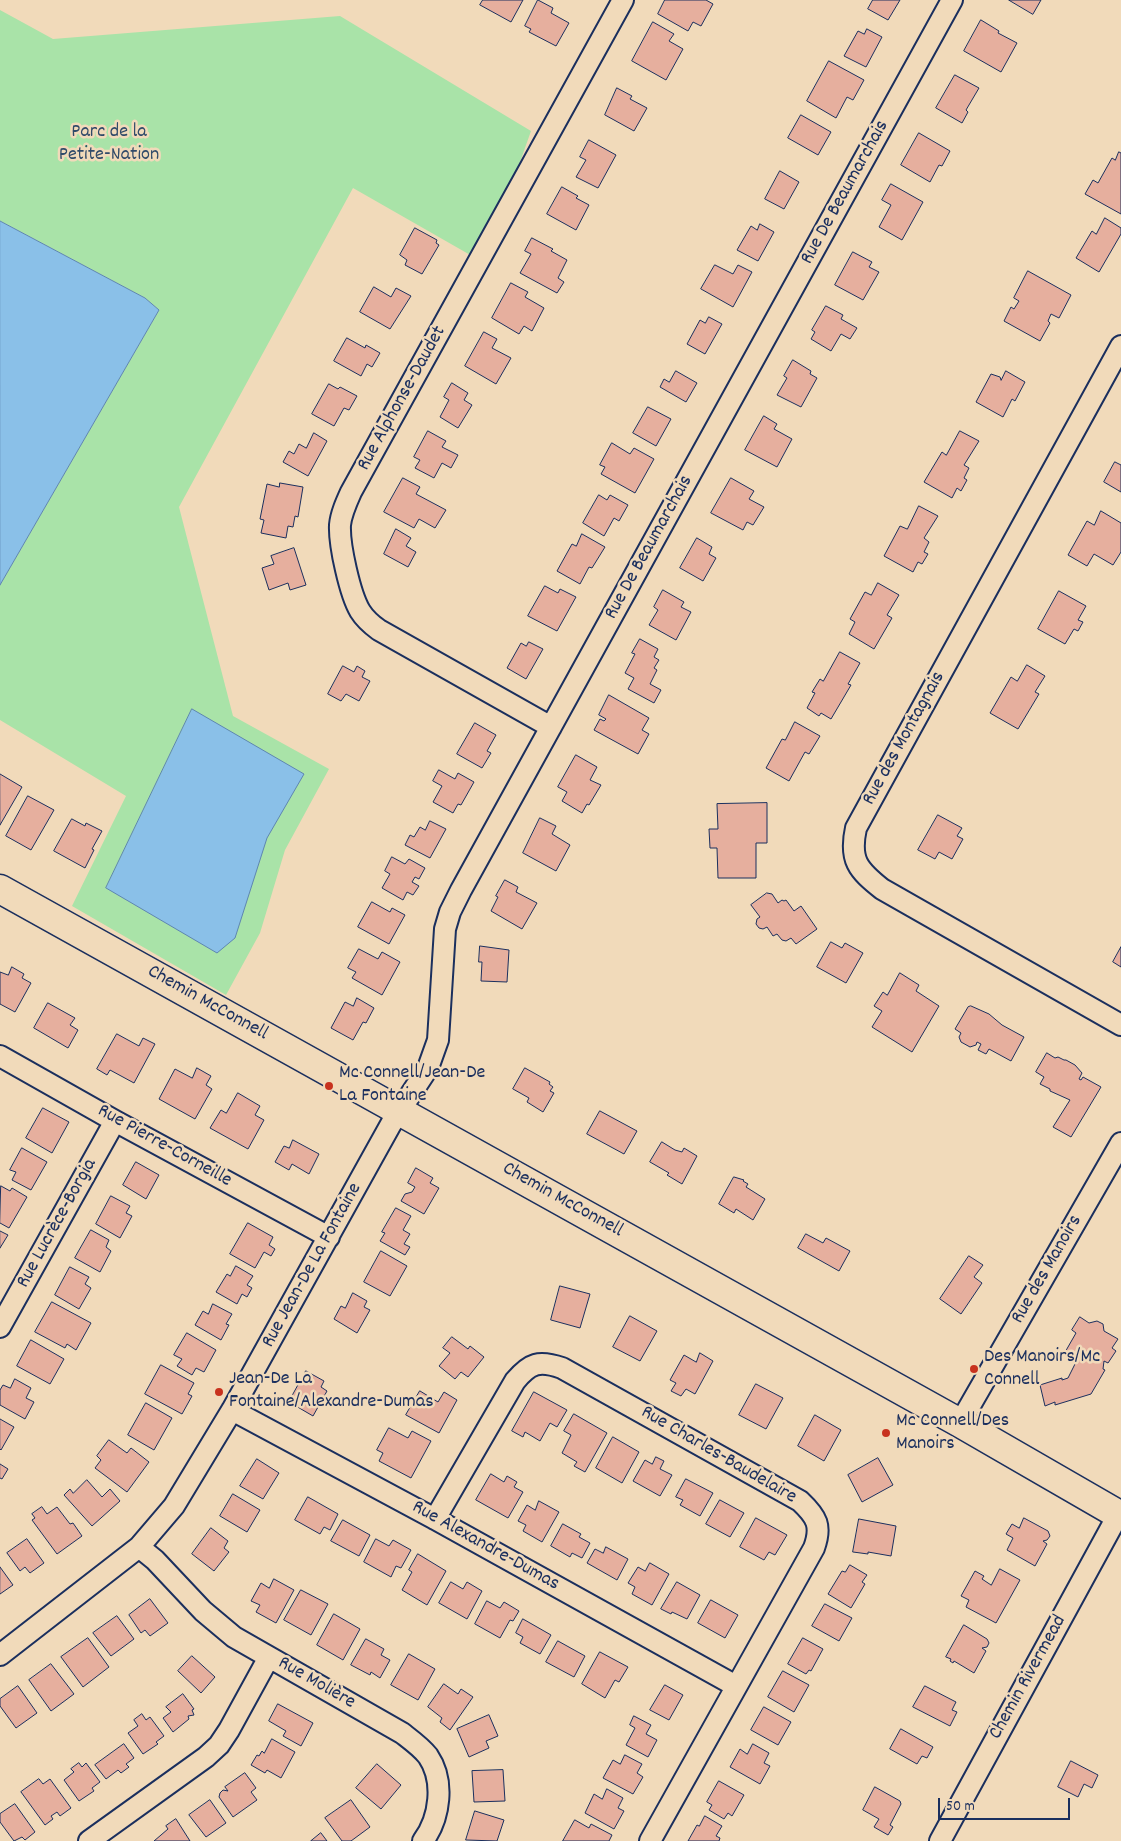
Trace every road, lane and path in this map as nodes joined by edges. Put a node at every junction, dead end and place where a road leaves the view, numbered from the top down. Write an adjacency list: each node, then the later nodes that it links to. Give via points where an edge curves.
1 (952, 0): 4 (street, Rue De Beaumarchais)
2 (618, 2): 4 (street, Rue Alphonse-Daudet, via 351,492 340,523 340,540 354,600 369,623)
3 (1121, 346): 6 (street, Rue des Montagnais, via 856,828 852,845 856,862 882,889)
4 (551, 727): 8 (street, Rue De Beaumarchais, via 450,912 445,929 438,1040 428,1068)
5 (0, 890): 8 (street, Chemin McConnell)
6 (1121, 1025)
7 (0, 1056): 9 (street, Rue Pierre-Corneille)
8 (400, 1111): 11 (street, Rue Jean-De La Fontaine); 14 (street, Chemin McConnell)
9 (115, 1121): 11 (street, Rue Pierre-Corneille); 12 (street, Rue Lucrèce-Borgia)
10 (1121, 1142): 14 (street, Rue des Manoirs)
11 (330, 1236): 13 (street, Rue Jean-De La Fontaine)
12 (0, 1327)
13 (232, 1410): 16 (street, Rue Alexandre-Dumas); 17 (street, Rue Jean-De La Fontaine, via 174,1506)
14 (960, 1423): 15 (street, Chemin McConnell)
15 (1120, 1516): 24 (street, Chemin Rivermead)
16 (435, 1519): 20 (street, Rue Alexandre-Dumas); 20 (street, Rue Charles-Baudelaire, via 524,1370 535,1364 549,1363 562,1368 800,1501 817,1522 819,1535 814,1548)
17 (140, 1547): 18 (street, Rue Jean-De La Fontaine); 19 (street, Rue Molière, via 203,1611 234,1637)
18 (0, 1655)
19 (270, 1657): 21 (street, via 219,1745); 22 (street, Rue Molière, via 402,1733 428,1757 435,1773 438,1802 431,1830)
20 (736, 1686): 23 (street, Rue Charles-Baudelaire)
21 (89, 1841)
22 (423, 1841)
23 (650, 1841)
24 (940, 1841)

